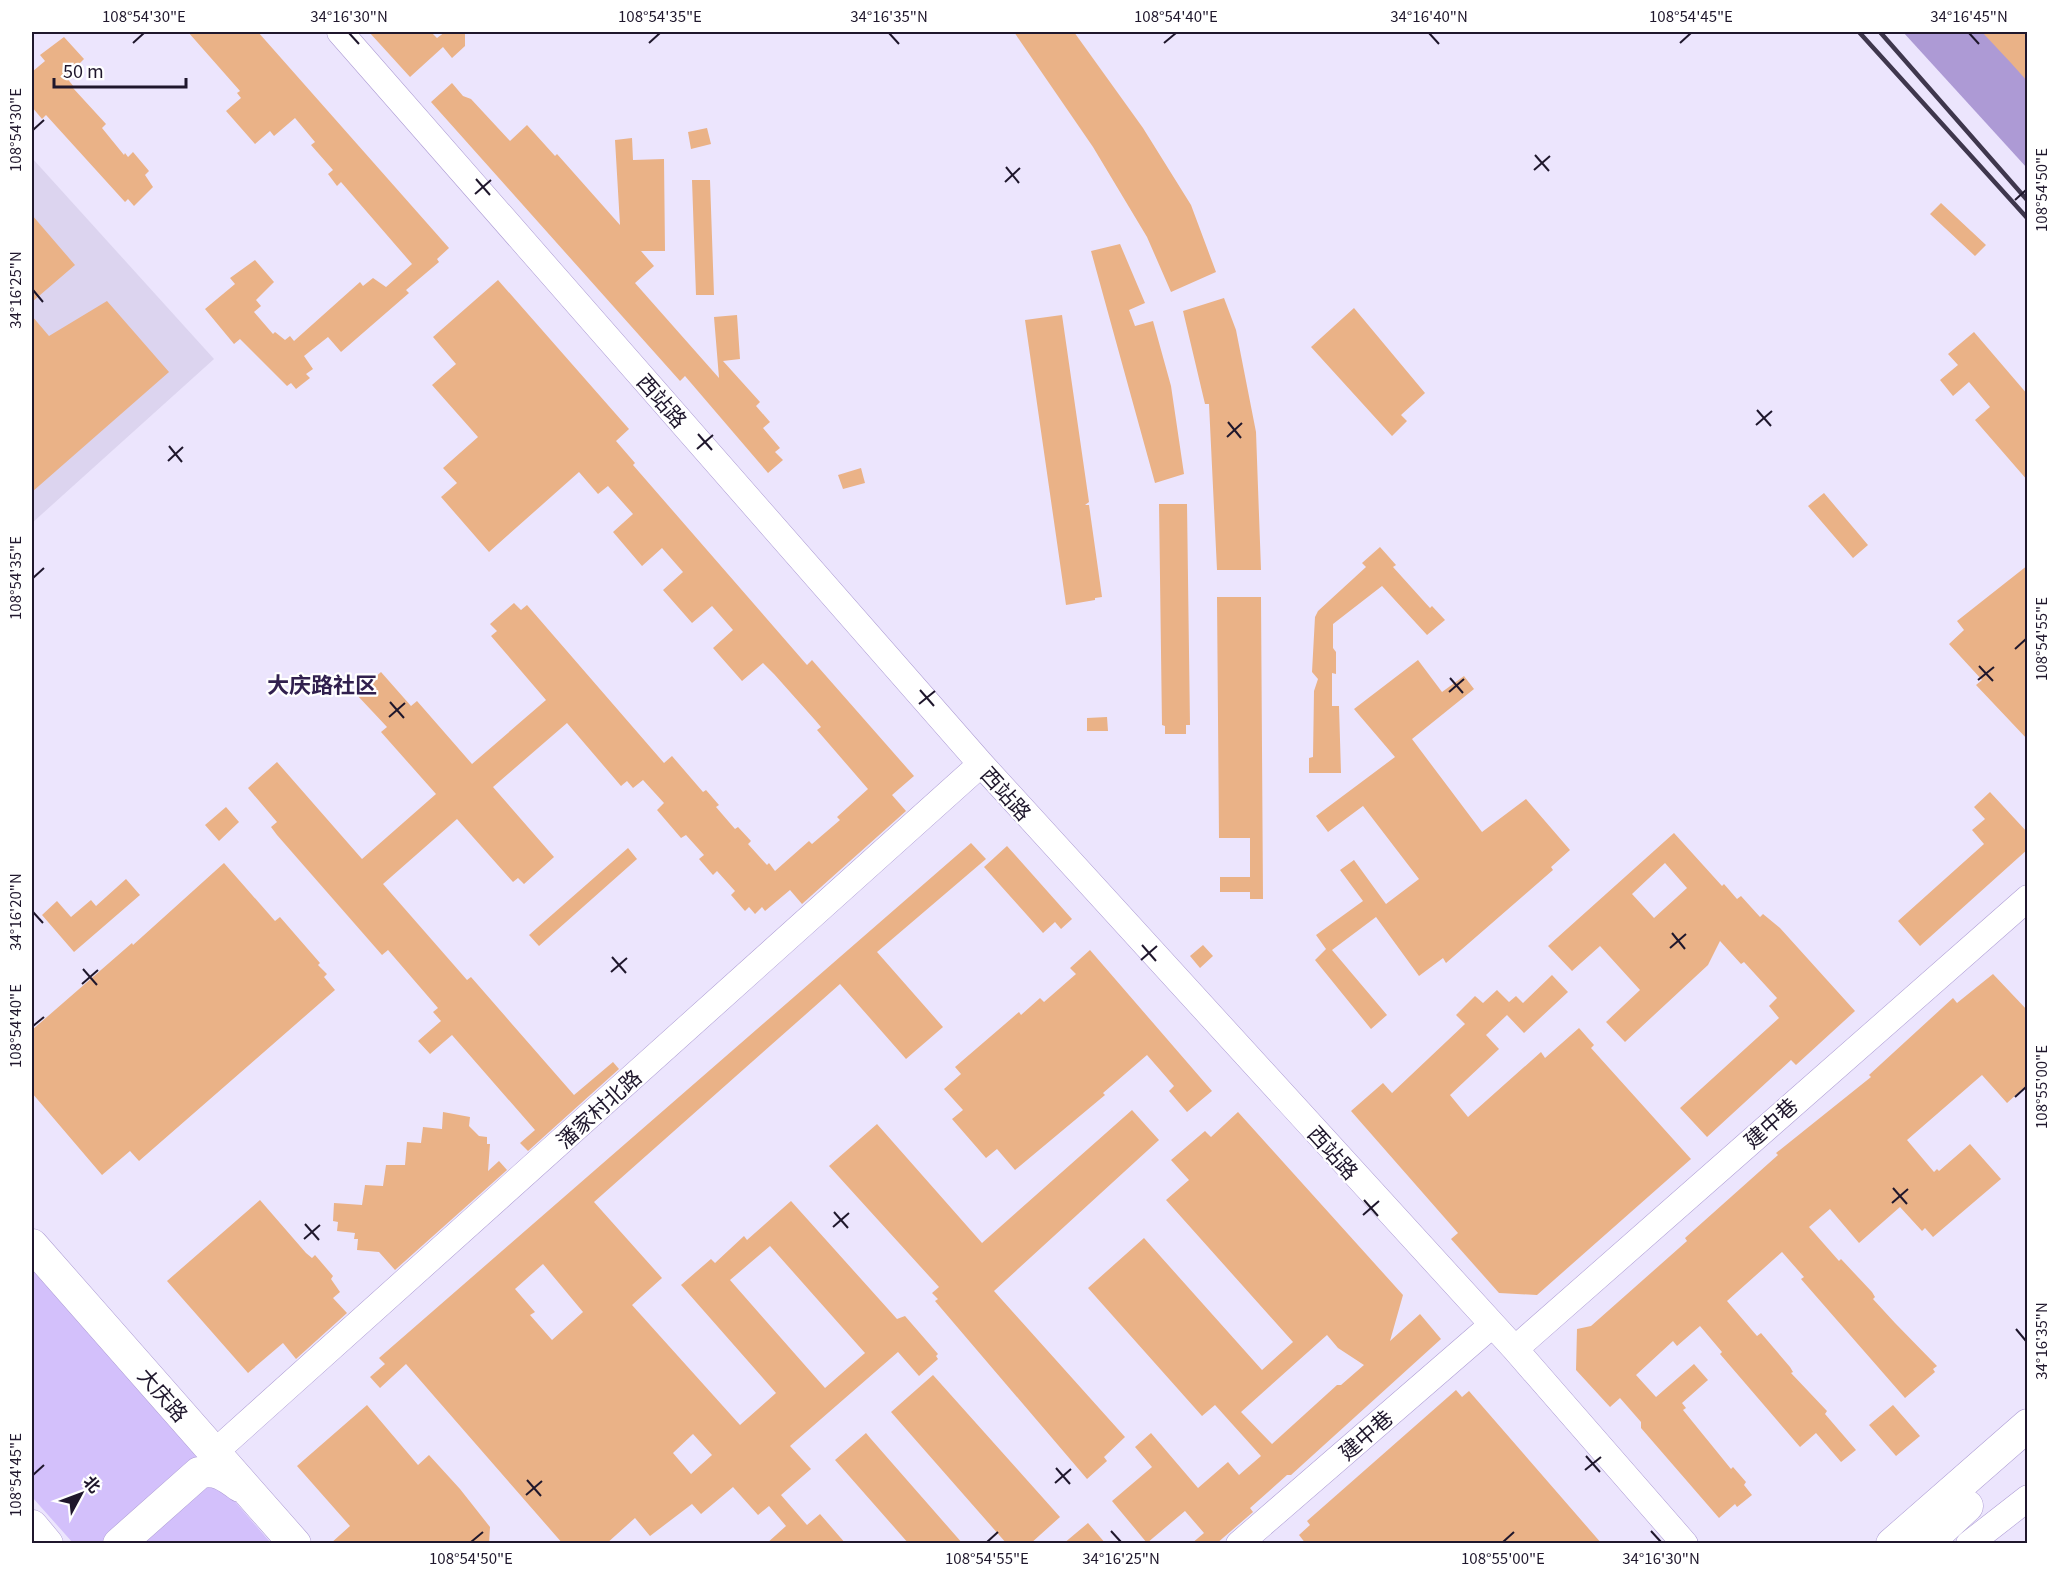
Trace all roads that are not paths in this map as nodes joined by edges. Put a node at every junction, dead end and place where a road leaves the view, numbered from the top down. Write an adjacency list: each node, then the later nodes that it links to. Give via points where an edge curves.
1 (340, 32): 2 (street, 西站路)
2 (981, 764): 5 (street, 西站路); 10 (street, 潘家村北路)
3 (2028, 898): 6 (street, 建中巷)
4 (32, 1245): 8 (main road, 大庆路)
5 (1492, 1325): 6 (street, 西站路); 19 (street, 建中巷)
6 (1515, 1349): 20 (street, 西站路)
7 (2028, 1410): 9 (main road)
8 (193, 1428): 10 (main road, 大庆路); 16 (main road, via 194,1454)
9 (2024, 1444): 13 (main road); 21 (main road)
10 (215, 1452): 11 (main road, 大庆路)
11 (251, 1493): 17 (main road, via 224,1474 207,1470 199,1473); 18 (main road, 大庆路)
12 (2028, 1498): 24 (street)
13 (1975, 1499): 22 (main road); 23 (street)
14 (32, 1526): 15 (main road)
15 (47, 1544)
16 (94, 1544)
17 (119, 1544)
18 (295, 1544)
19 (1239, 1544)
20 (1685, 1544)
21 (1892, 1544)
22 (1926, 1544)
23 (1960, 1544)
24 (1969, 1544)

